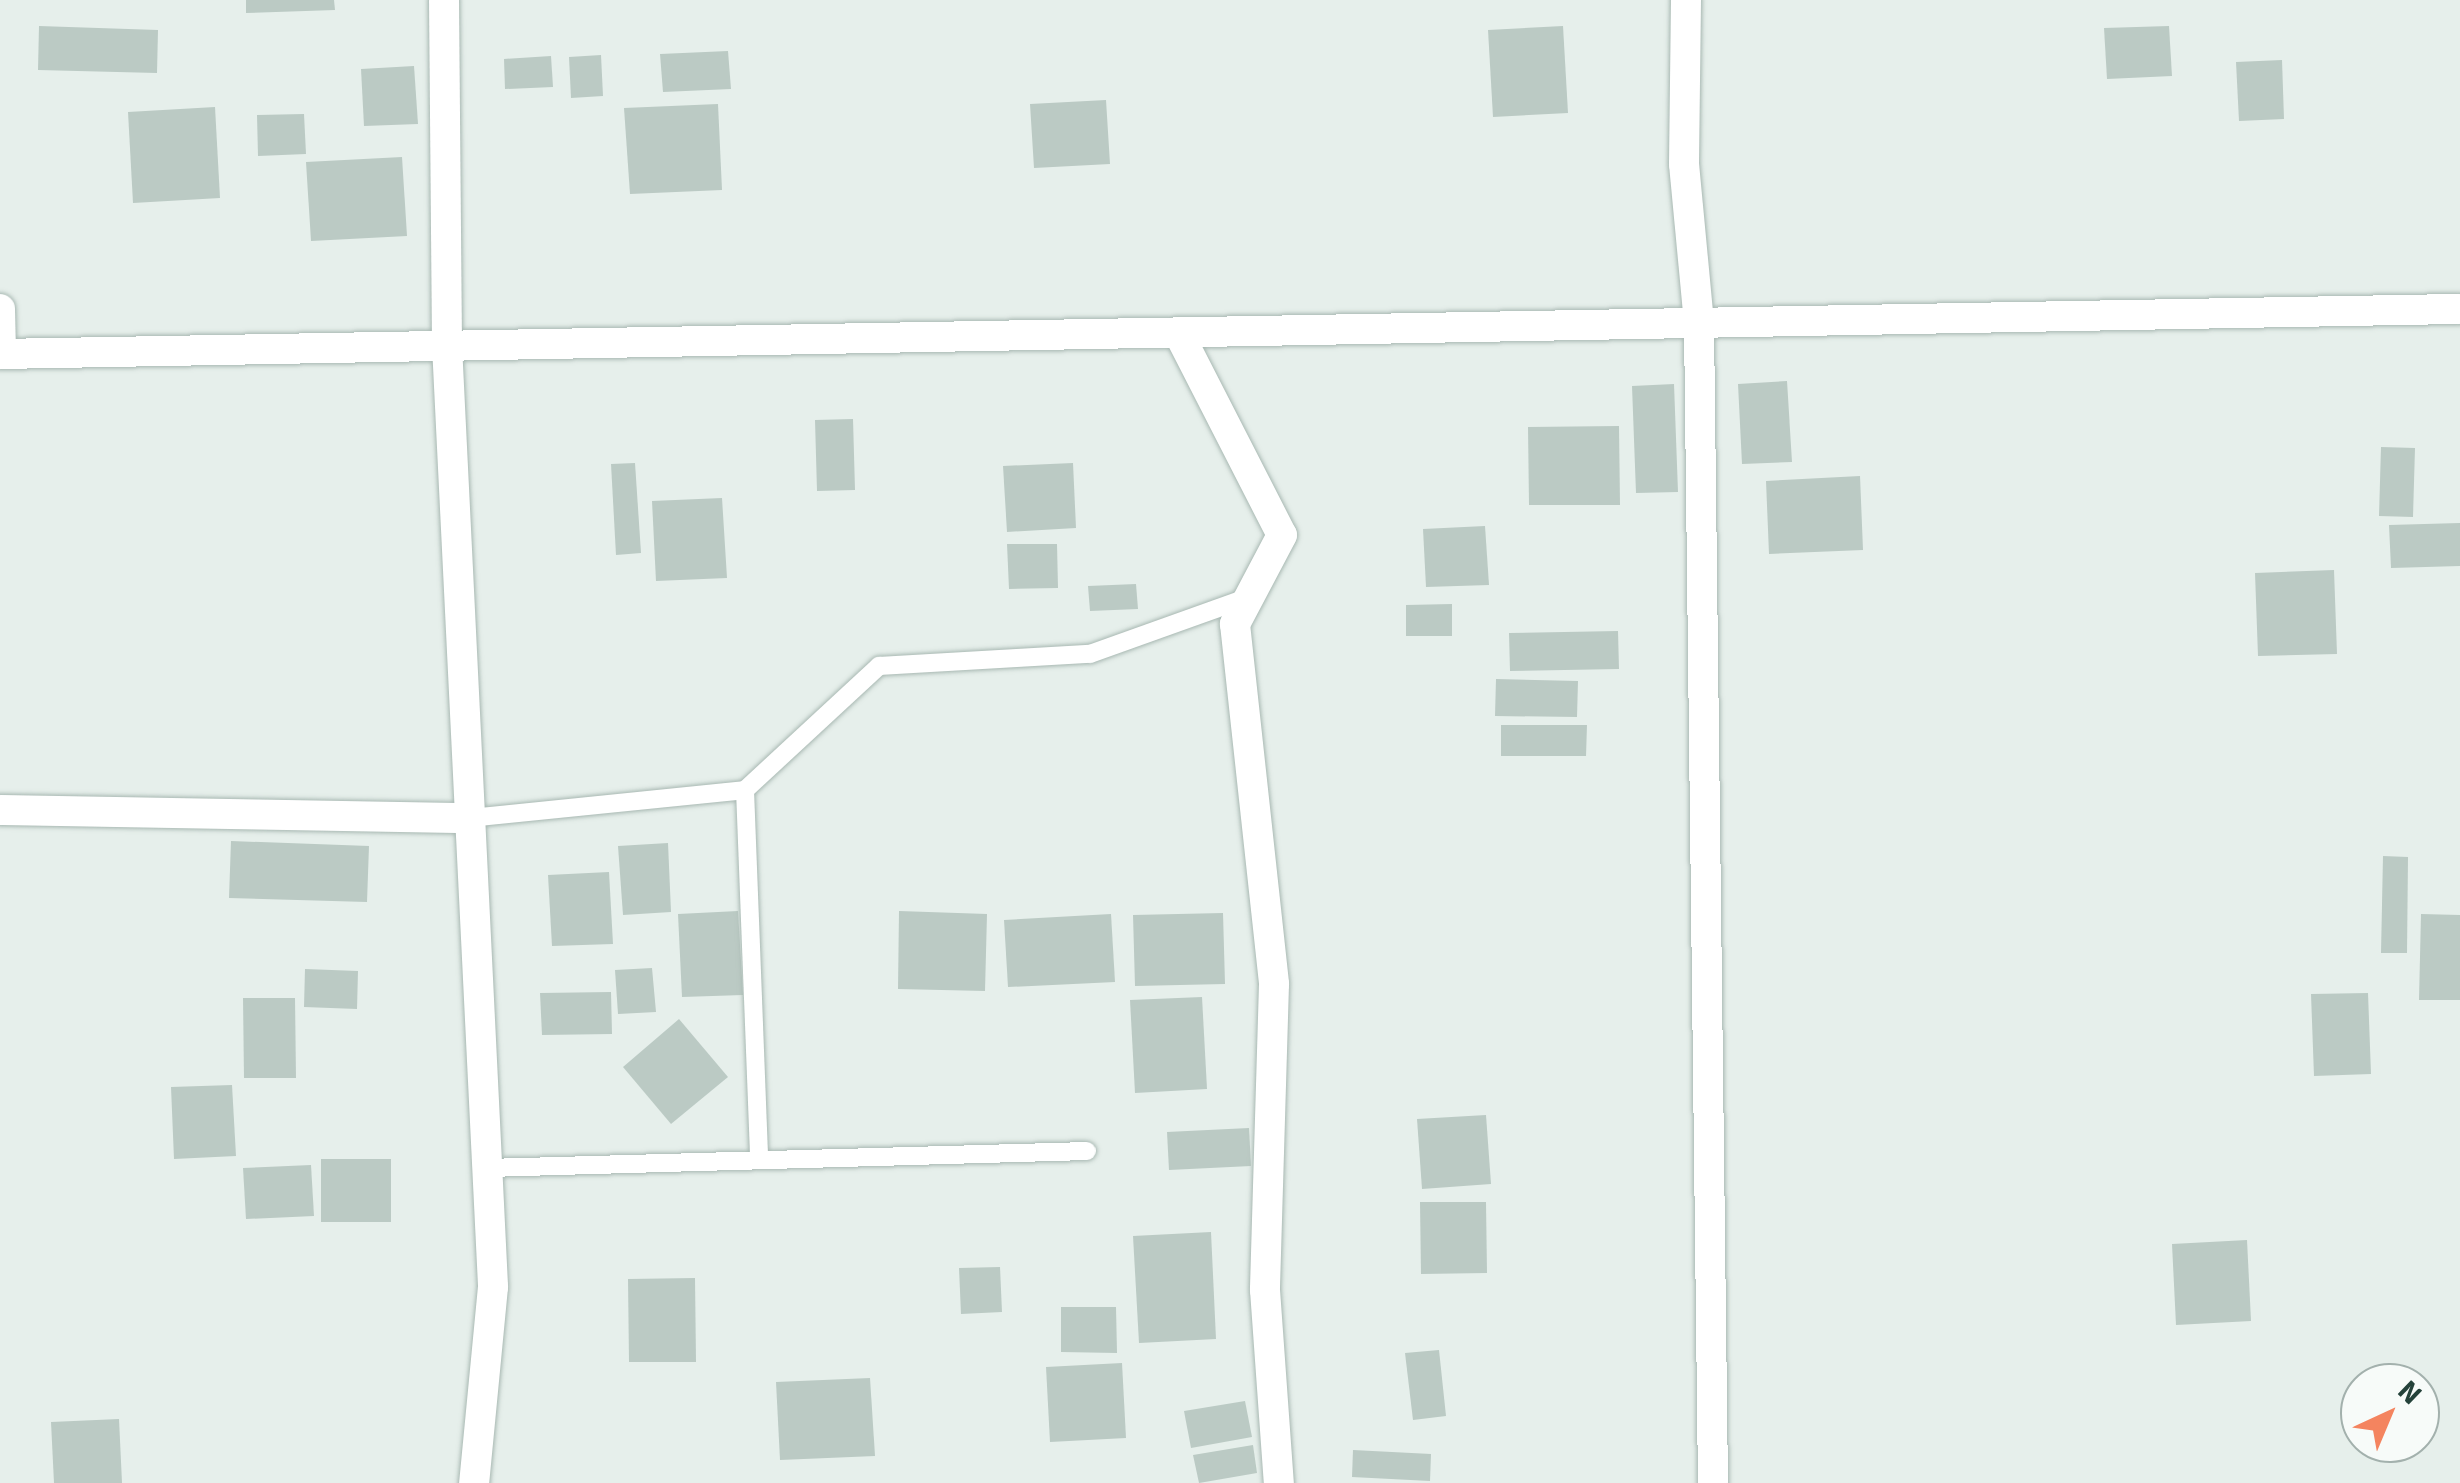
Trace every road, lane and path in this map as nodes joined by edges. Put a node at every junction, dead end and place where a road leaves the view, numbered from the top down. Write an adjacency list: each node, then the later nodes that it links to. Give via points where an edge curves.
1 (444, 0): 7 (street)
2 (1686, 0): 5 (street, via 1684,164)
3 (0, 309): 8 (street)
4 (2460, 309): 5 (street)
5 (1699, 322): 6 (street); 18 (street)
6 (1178, 332): 7 (street); 9 (street, via 1282,534)
7 (447, 345): 8 (street); 12 (street)
8 (0, 354)
9 (1250, 597): 10 (lane, via 1090,654 880,666); 17 (street, via 1235,624 1274,984 1266,1290)
10 (745, 790): 12 (lane); 14 (lane)
11 (0, 810): 12 (street)
12 (470, 818): 15 (street)
13 (1086, 1151): 14 (lane)
14 (759, 1160): 15 (lane)
15 (487, 1168): 16 (street, via 493,1287)
16 (474, 1483)
17 (1279, 1483)
18 (1713, 1483)

